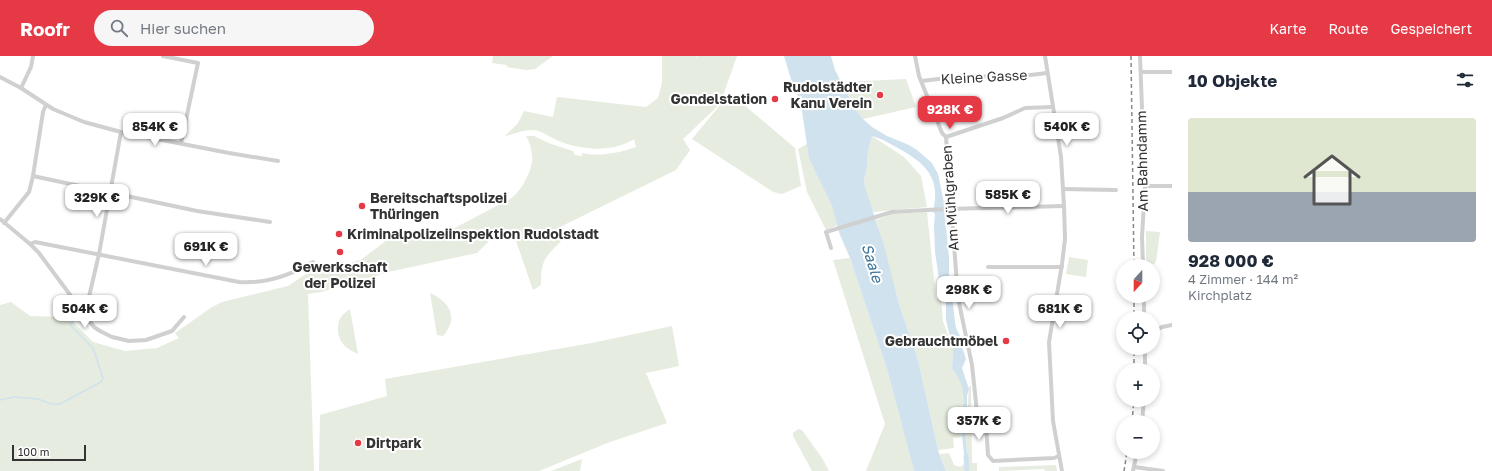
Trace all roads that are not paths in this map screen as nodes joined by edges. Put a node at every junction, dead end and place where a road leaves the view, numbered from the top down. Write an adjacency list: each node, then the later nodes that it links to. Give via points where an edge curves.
1 (33, 56): 11 (street)
2 (163, 56): 16 (street, via 198,63)
3 (915, 56): 10 (street, Am Mühlgraben)
4 (1044, 56): 8 (street)
5 (1140, 56): 6 (street, Am Bahndamm)
6 (1141, 72): 7 (street); 19 (street, Am Bahndamm)
7 (1172, 72)
8 (1047, 73): 10 (street, Kleine Gasse, via 1013,77 965,76); 13 (street)
9 (0, 77): 11 (street)
10 (921, 81): 15 (street, Am Mühlgraben, via 942,133)
11 (21, 88): 12 (street)
12 (46, 105): 14 (street, via 84,122); 18 (street)
13 (1052, 108): 15 (street, via 1025,108); 21 (street, via 1061,157)
14 (121, 132): 16 (street); 23 (street)
15 (946, 137): 25 (street, Am Mühlgraben)
16 (181, 143): 17 (street)
17 (278, 161)
18 (33, 176): 23 (street); 28 (street, via 30,192)
19 (1145, 186): 20 (street); 32 (street, Am Bahndamm)
20 (1172, 186)
21 (1063, 189): 22 (street); 24 (street)
22 (1116, 190)
23 (110, 192): 27 (street, via 197,211); 31 (street)
24 (1064, 206): 25 (street); 35 (street, via 1065,239)
25 (951, 208): 30 (street, via 892,212 826,232); 40 (street, Am Mühlgraben, via 958,298 972,365 977,412 986,424 988,455 993,461)
26 (0, 219): 28 (street)
27 (270, 222)
28 (4, 223): 29 (street)
29 (30, 244): 31 (street, via 35,242); 36 (street)
30 (831, 248)
31 (98, 254): 33 (street, via 248,282 275,278); 36 (street, via 88,301)
32 (1143, 259)
33 (314, 262)
34 (988, 267): 35 (street)
35 (1062, 267): 40 (street, via 1049,342 1051,407)
36 (80, 310): 37 (street, via 100,331 129,341 146,340 172,331)
37 (184, 317)
38 (1172, 325): 39 (street)
39 (1160, 328)
40 (1058, 456): 43 (street)
41 (1135, 459): 42 (street)
42 (1133, 469): 44 (street)
43 (1062, 471)
44 (1163, 471)

